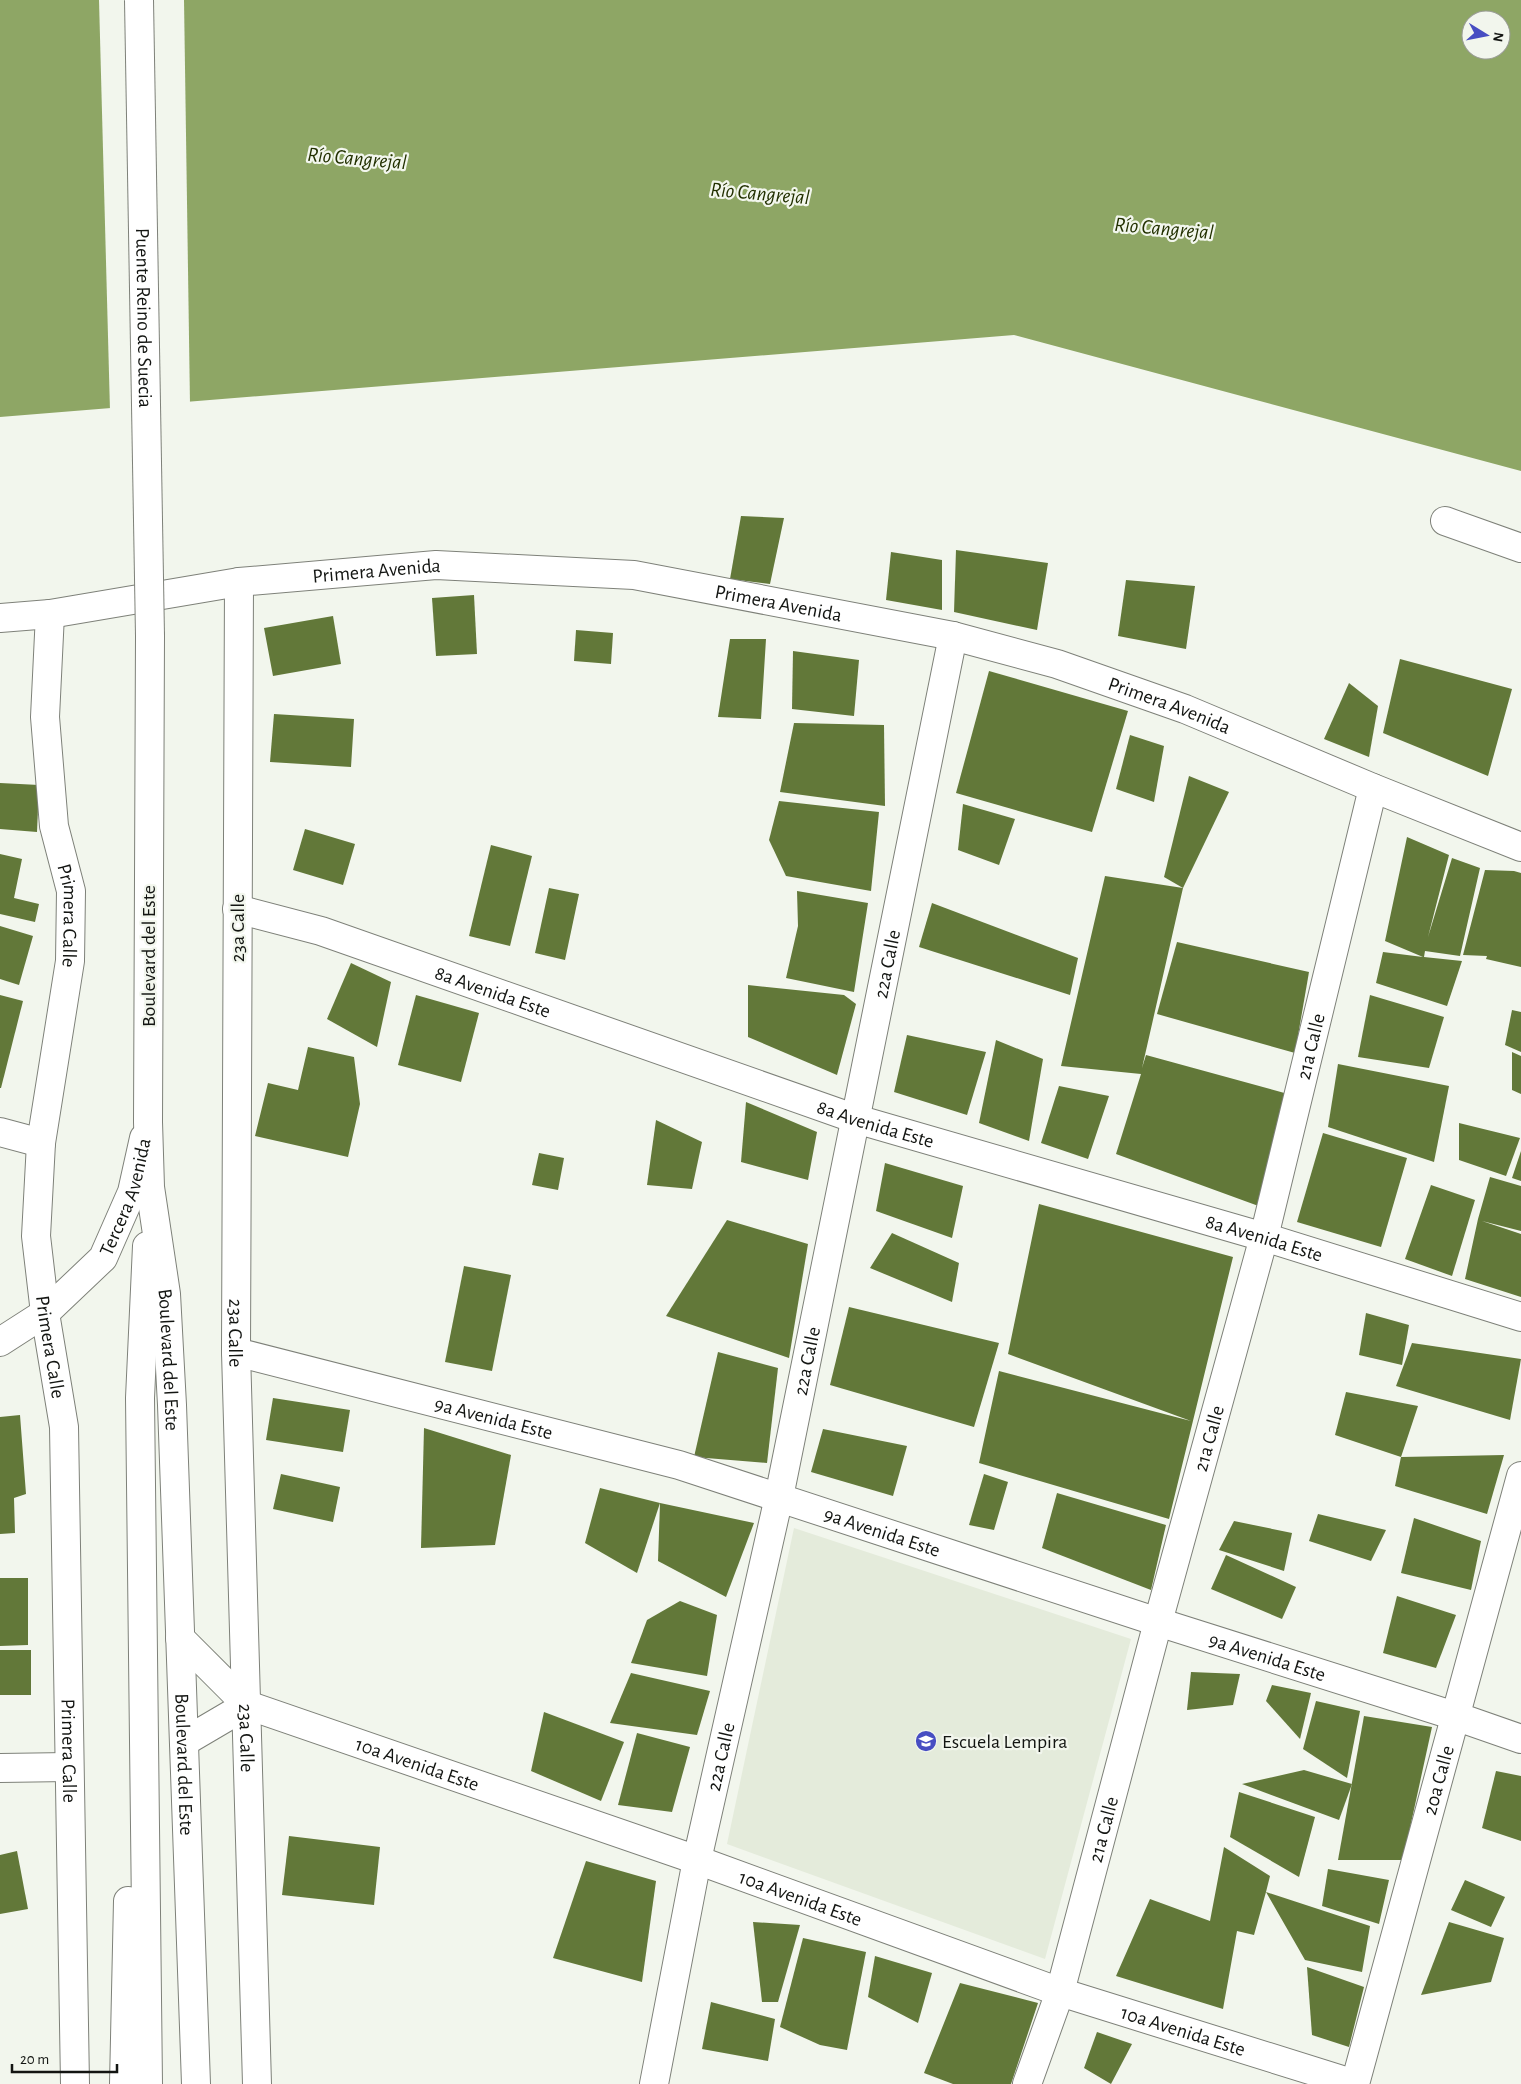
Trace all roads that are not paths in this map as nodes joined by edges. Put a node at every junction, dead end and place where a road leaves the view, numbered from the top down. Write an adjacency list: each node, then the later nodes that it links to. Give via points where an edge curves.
1 (138, 0): 7 (street, Puente Reino de Suecia, bridge)
2 (1445, 521): 3 (street)
3 (1521, 548)
4 (239, 582): 5 (street, Primera Avenida); 8 (street, Primera Avenida, via 436,565 634,575); 11 (street, 23a Calle)
5 (50, 614): 6 (street, Primera Avenida); 15 (street, Primera Calle, via 45,717 54,826 71,891 70,961)
6 (0, 618)
7 (150, 636): 13 (street, Boulevard del Este)
8 (953, 636): 9 (street, Primera Avenida, via 1057,664 1185,709); 12 (street, 22a Calle)
9 (1373, 788): 10 (street, Primera Avenida); 17 (street, 21a Calle)
10 (1521, 847)
11 (237, 909): 12 (street, 8a Avenida Este, via 321,931); 21 (street, 23a Calle)
12 (856, 1119): 17 (street, 8a Avenida Este); 23 (street, 22a Calle)
13 (148, 1122): 16 (street, Boulevard del Este); 18 (street, Tercera Avenida, via 132,1192 103,1258)
14 (0, 1132): 15 (street)
15 (41, 1144): 18 (street, Primera Calle, via 36,1236)
16 (150, 1187): 25 (street, Boulevard del Este, via 166,1294); 26 (street, via 140,1398)
17 (1264, 1237): 19 (street, 8a Avenida Este); 24 (street, 21a Calle)
18 (45, 1313): 20 (street, Tercera Avenida); 31 (street, Primera Calle, via 64,1427)
19 (1521, 1317)
20 (0, 1342)
21 (236, 1352): 23 (street, 9a Avenida Este, via 680,1465); 27 (street, 23a Calle)
22 (1521, 1476): 28 (street, 20a Calle)
23 (779, 1497): 24 (street, 9a Avenida Este); 33 (street, 22a Calle)
24 (1158, 1622): 28 (street, 9a Avenida Este); 34 (street, 21a Calle)
25 (180, 1638): 27 (street); 30 (street, Boulevard del Este)
26 (143, 1657): 36 (street, via 128,1892); 37 (street)
27 (247, 1705): 30 (street); 33 (street, 10a Avenida Este); 39 (street, 23a Calle)
28 (1455, 1716): 29 (street, 9a Avenida Este); 42 (street, 20a Calle)
29 (1521, 1739)
30 (184, 1742): 38 (street, Boulevard del Este)
31 (68, 1767): 32 (street); 35 (street, Primera Calle)
32 (0, 1768)
33 (697, 1860): 34 (street, 10a Avenida Este); 40 (street, 22a Calle)
34 (1060, 1992): 41 (street, 21a Calle); 42 (street, 10a Avenida Este)
35 (75, 2084)
36 (124, 2084)
37 (148, 2084)
38 (196, 2084)
39 (256, 2084)
40 (654, 2084)
41 (1027, 2084)
42 (1355, 2084)

